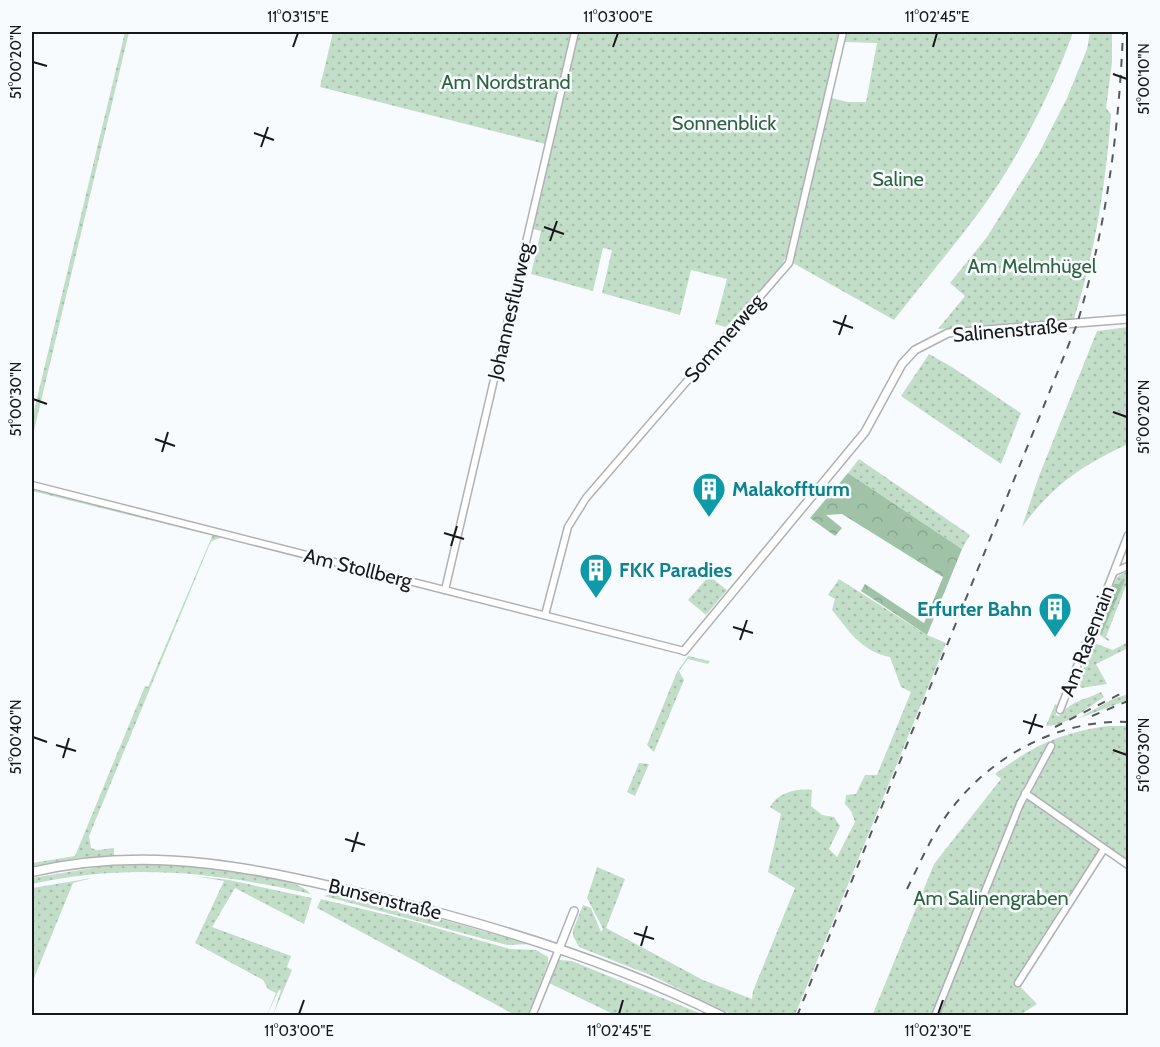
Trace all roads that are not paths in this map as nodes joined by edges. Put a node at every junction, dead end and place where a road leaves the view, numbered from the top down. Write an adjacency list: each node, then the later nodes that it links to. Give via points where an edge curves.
1 (575, 32): 8 (street, Johannesflurweg)
2 (843, 32): 9 (street, Sommerweg, via 789,263 586,498 568,527)
3 (1128, 320): 10 (street, Salinenstraße, via 948,333 915,350 902,364 865,432)
4 (32, 485): 8 (street, Am Stollberg)
5 (1128, 536): 7 (street, Am Rasenrain)
6 (1128, 566): 7 (street, Am Rasenrain)
7 (1114, 572): 11 (street, Am Rasenrain)
8 (445, 590): 9 (street, Am Stollberg)
9 (545, 615): 10 (street, Am Stollberg)
10 (684, 651)
11 (1060, 710)
12 (1051, 746): 13 (street)
13 (1025, 793): 14 (street); 22 (street)
14 (1104, 849): 15 (street); 19 (street)
15 (1128, 865)
16 (32, 872): 18 (main road, Bunsenstraße, via 128,859 220,863 444,913)
17 (574, 912): 18 (street)
18 (558, 949): 20 (street); 21 (main road, Bunsenstraße, via 654,984)
19 (1018, 983)
20 (532, 1016)
21 (722, 1016)
22 (935, 1016)

